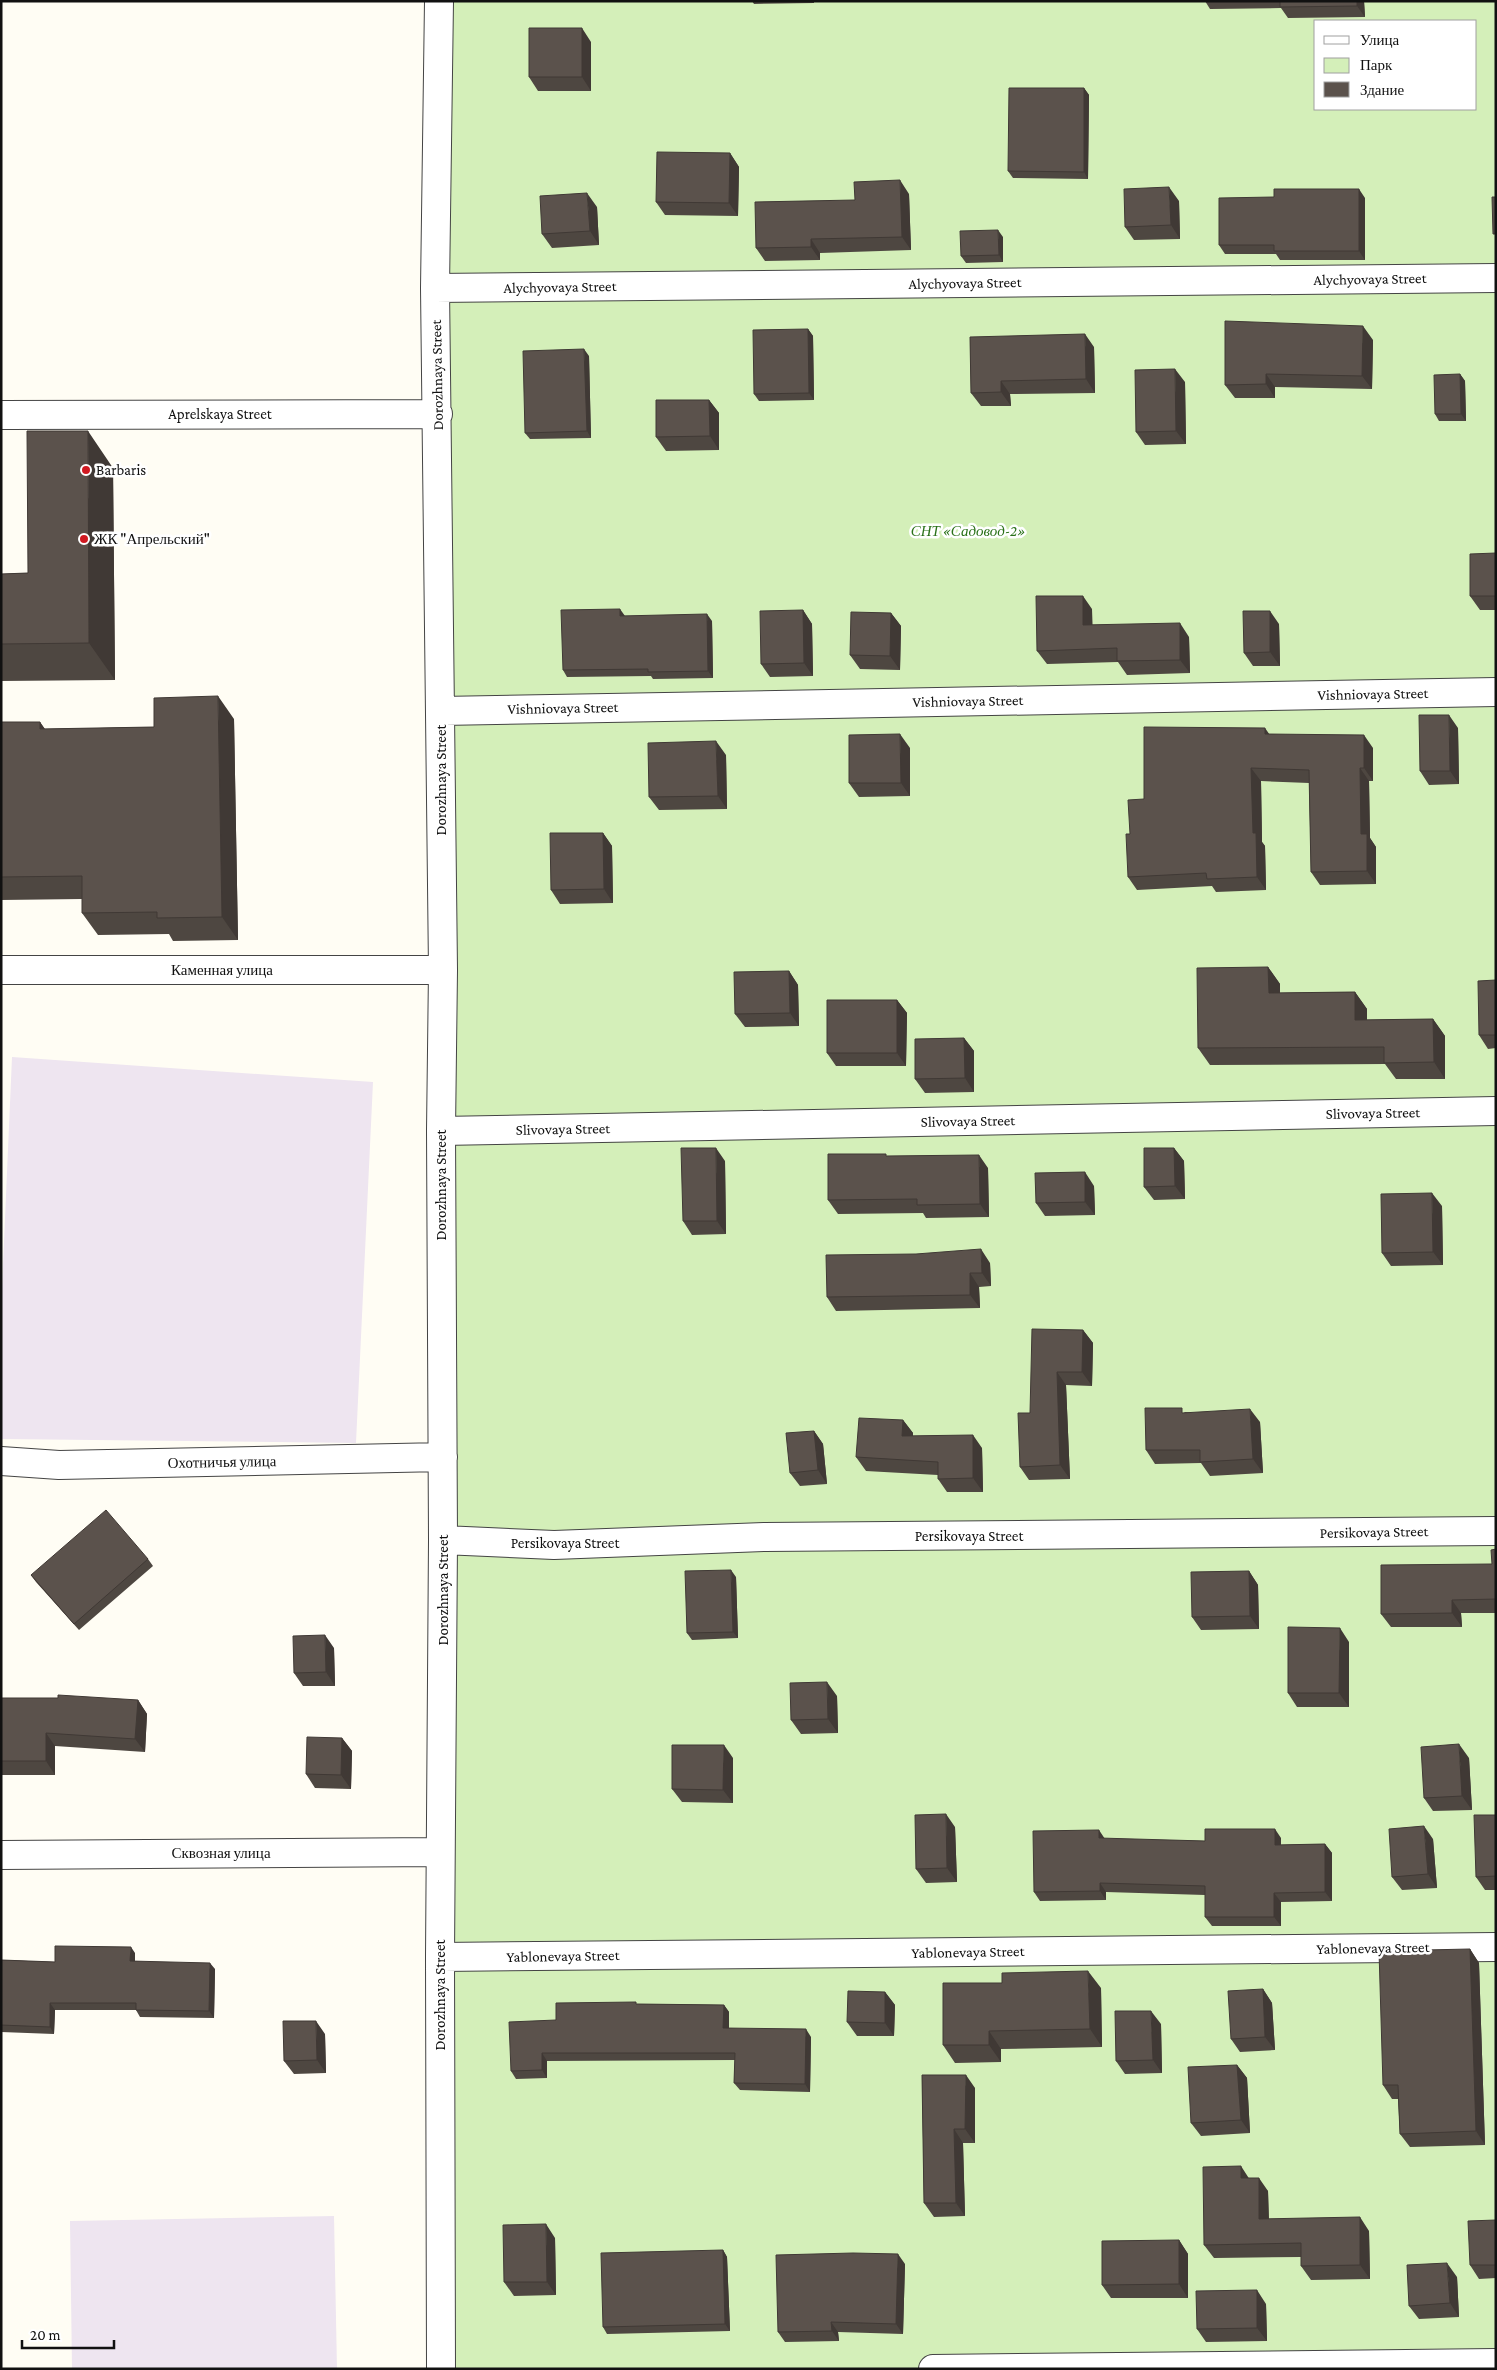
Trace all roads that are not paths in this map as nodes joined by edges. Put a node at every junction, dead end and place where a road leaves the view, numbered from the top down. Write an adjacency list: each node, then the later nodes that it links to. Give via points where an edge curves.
1 (439, 1): 3 (street, Dorozhnaya Street)
2 (1496, 278): 3 (street, Alychyovaya Street)
3 (435, 288): 4 (street, Dorozhnaya Street)
4 (438, 414): 5 (street, Aprelskaya Street); 7 (street, Dorozhnaya Street)
5 (1, 415)
6 (1496, 692): 7 (street, Vishniovaya Street)
7 (441, 711): 9 (street, Dorozhnaya Street)
8 (1, 970): 9 (street, Каменная улица)
9 (442, 970): 11 (street, Dorozhnaya Street)
10 (1496, 1111): 11 (street, Slivovaya Street)
11 (441, 1132): 12 (street, Dorozhnaya Street)
12 (443, 1457): 13 (street, Охотничья улица, via 59,1465); 15 (street, Dorozhnaya Street)
13 (1, 1461)
14 (1496, 1531): 15 (street, Persikovaya Street, via 764,1537 554,1545)
15 (443, 1540): 16 (street, Dorozhnaya Street)
16 (440, 1852): 17 (street, Сквозная улица); 19 (street, Dorozhnaya Street)
17 (1, 1855)
18 (1496, 1947): 19 (street, Yablonevaya Street)
19 (440, 1957): 21 (street, Dorozhnaya Street)
20 (1496, 2363): 22 (street)
21 (440, 2369)
22 (933, 2369)

